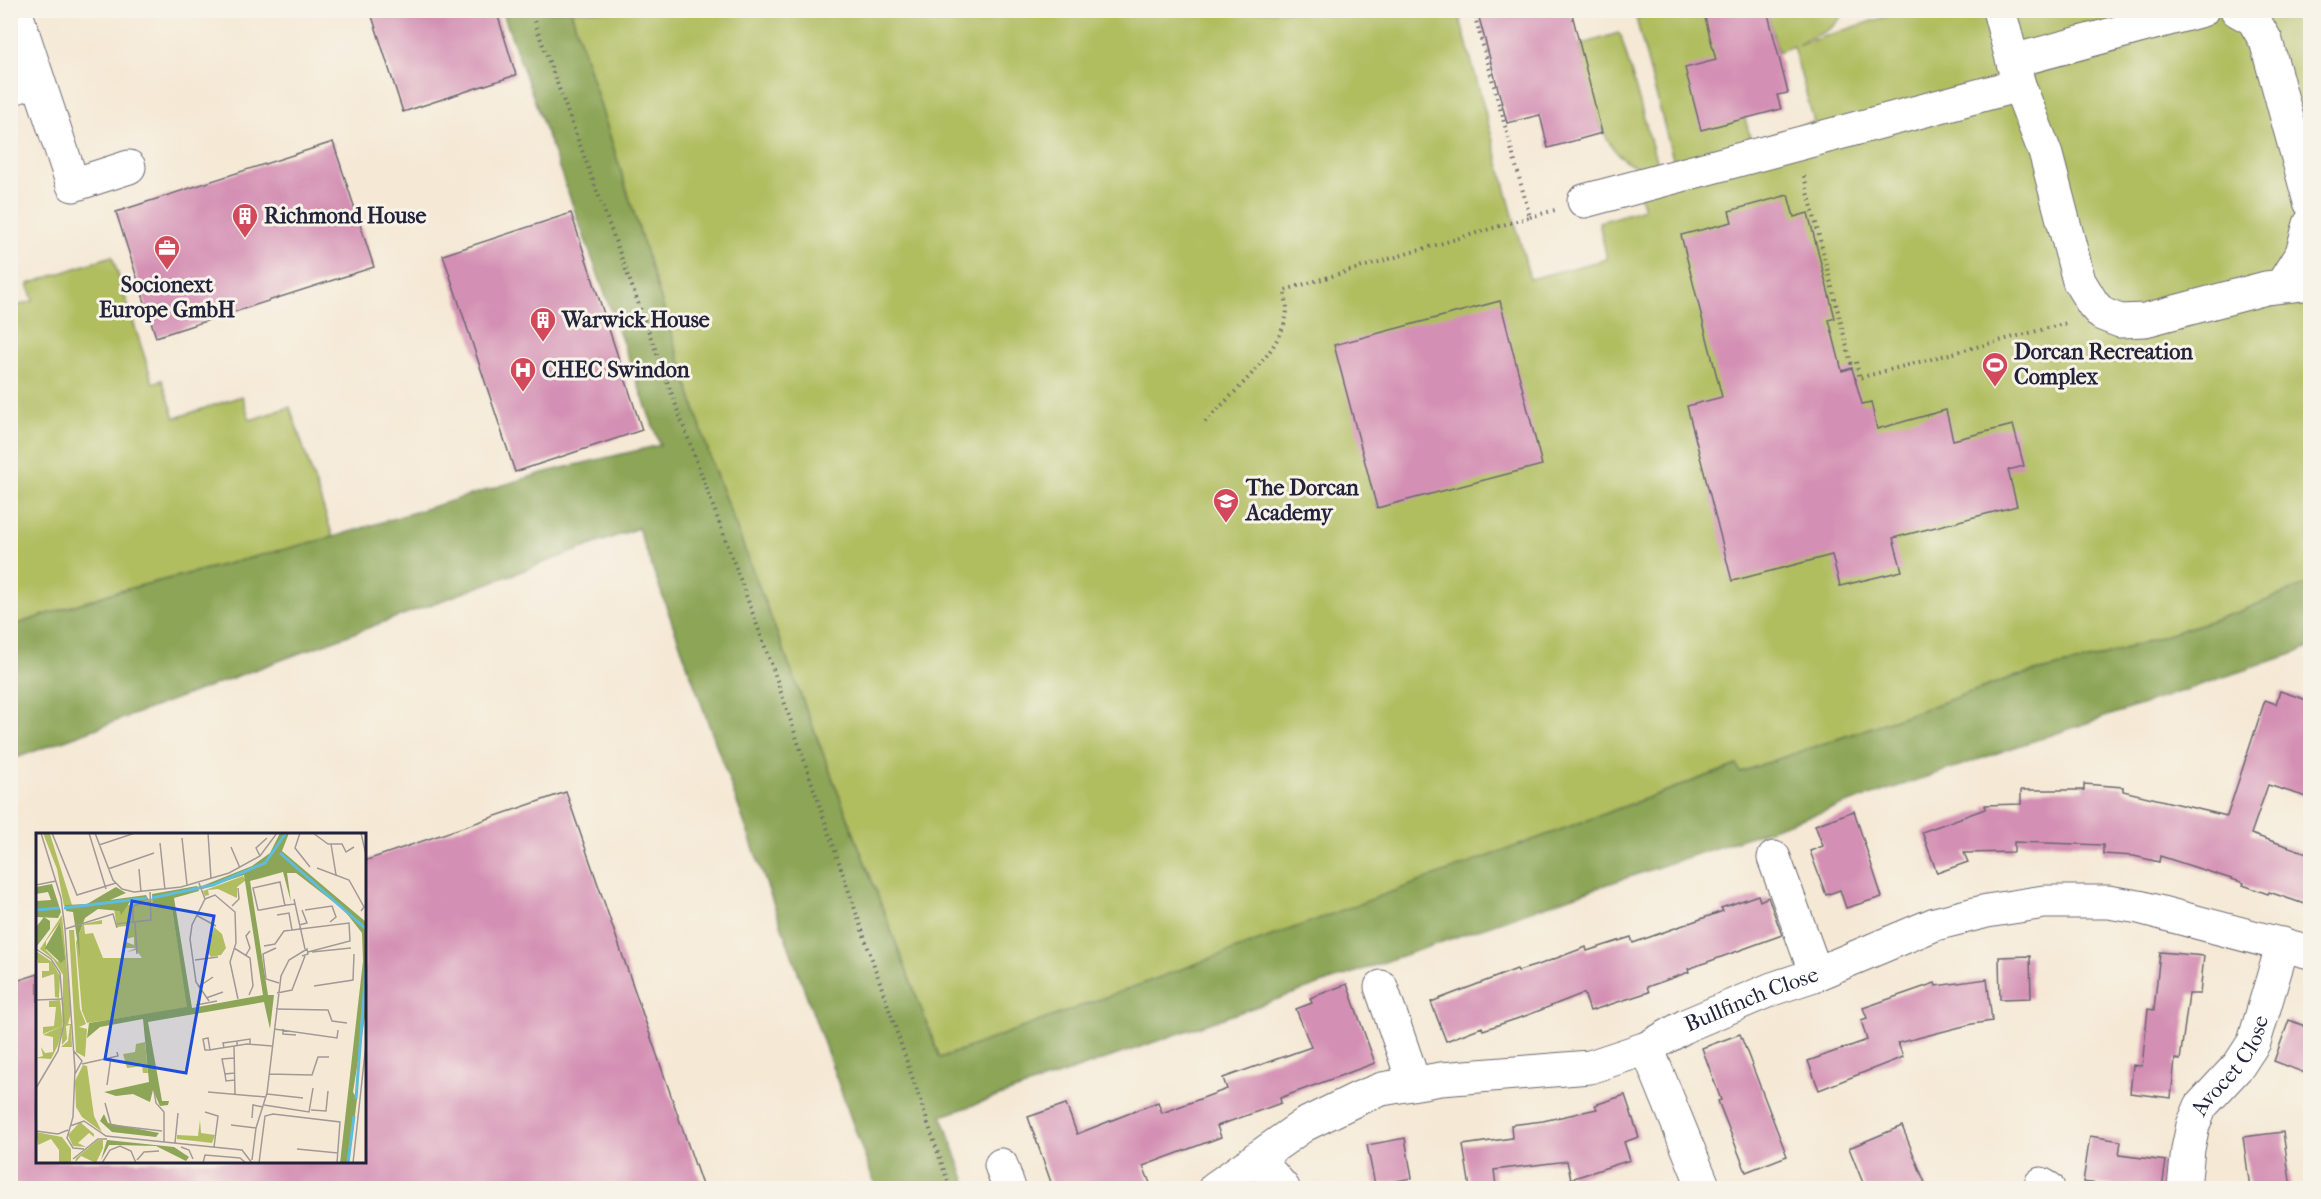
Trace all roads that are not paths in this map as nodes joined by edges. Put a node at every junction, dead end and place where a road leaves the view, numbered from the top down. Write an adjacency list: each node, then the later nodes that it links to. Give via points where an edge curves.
1 (15, 10): 6 (street)
2 (1999, 10): 5 (street)
3 (2202, 10): 5 (street)
4 (2237, 10): 9 (street, via 2253,19 2266,41)
5 (2016, 73): 8 (street, via 1796,144); 11 (street, via 2046,156 2079,281 2102,314 2120,321 2145,320)
6 (24, 85): 7 (street, via 74,185)
7 (129, 166)
8 (1584, 201)
9 (2310, 202)
10 (2310, 224): 11 (street)
11 (2296, 284)
12 (1774, 858): 14 (street)
13 (2297, 948): 14 (street, Bullfinch Close, via 2139,907 2108,902 2044,902 1935,924); 22 (street, Avocet Close, via 2254,1042 2239,1065 2201,1106 2188,1149)
14 (1816, 974): 16 (street, Bullfinch Close, via 1687,1025)
15 (1381, 987): 17 (street)
16 (1647, 1048): 17 (street, Bullfinch Close, via 1590,1067); 21 (street)
17 (1414, 1083): 18 (street, Bullfinch Close, via 1382,1089 1331,1111)
18 (1257, 1158): 19 (street, Bullfinch Close); 20 (street)
19 (1215, 1188)
20 (1282, 1188)
21 (1704, 1188)
22 (2184, 1188)

